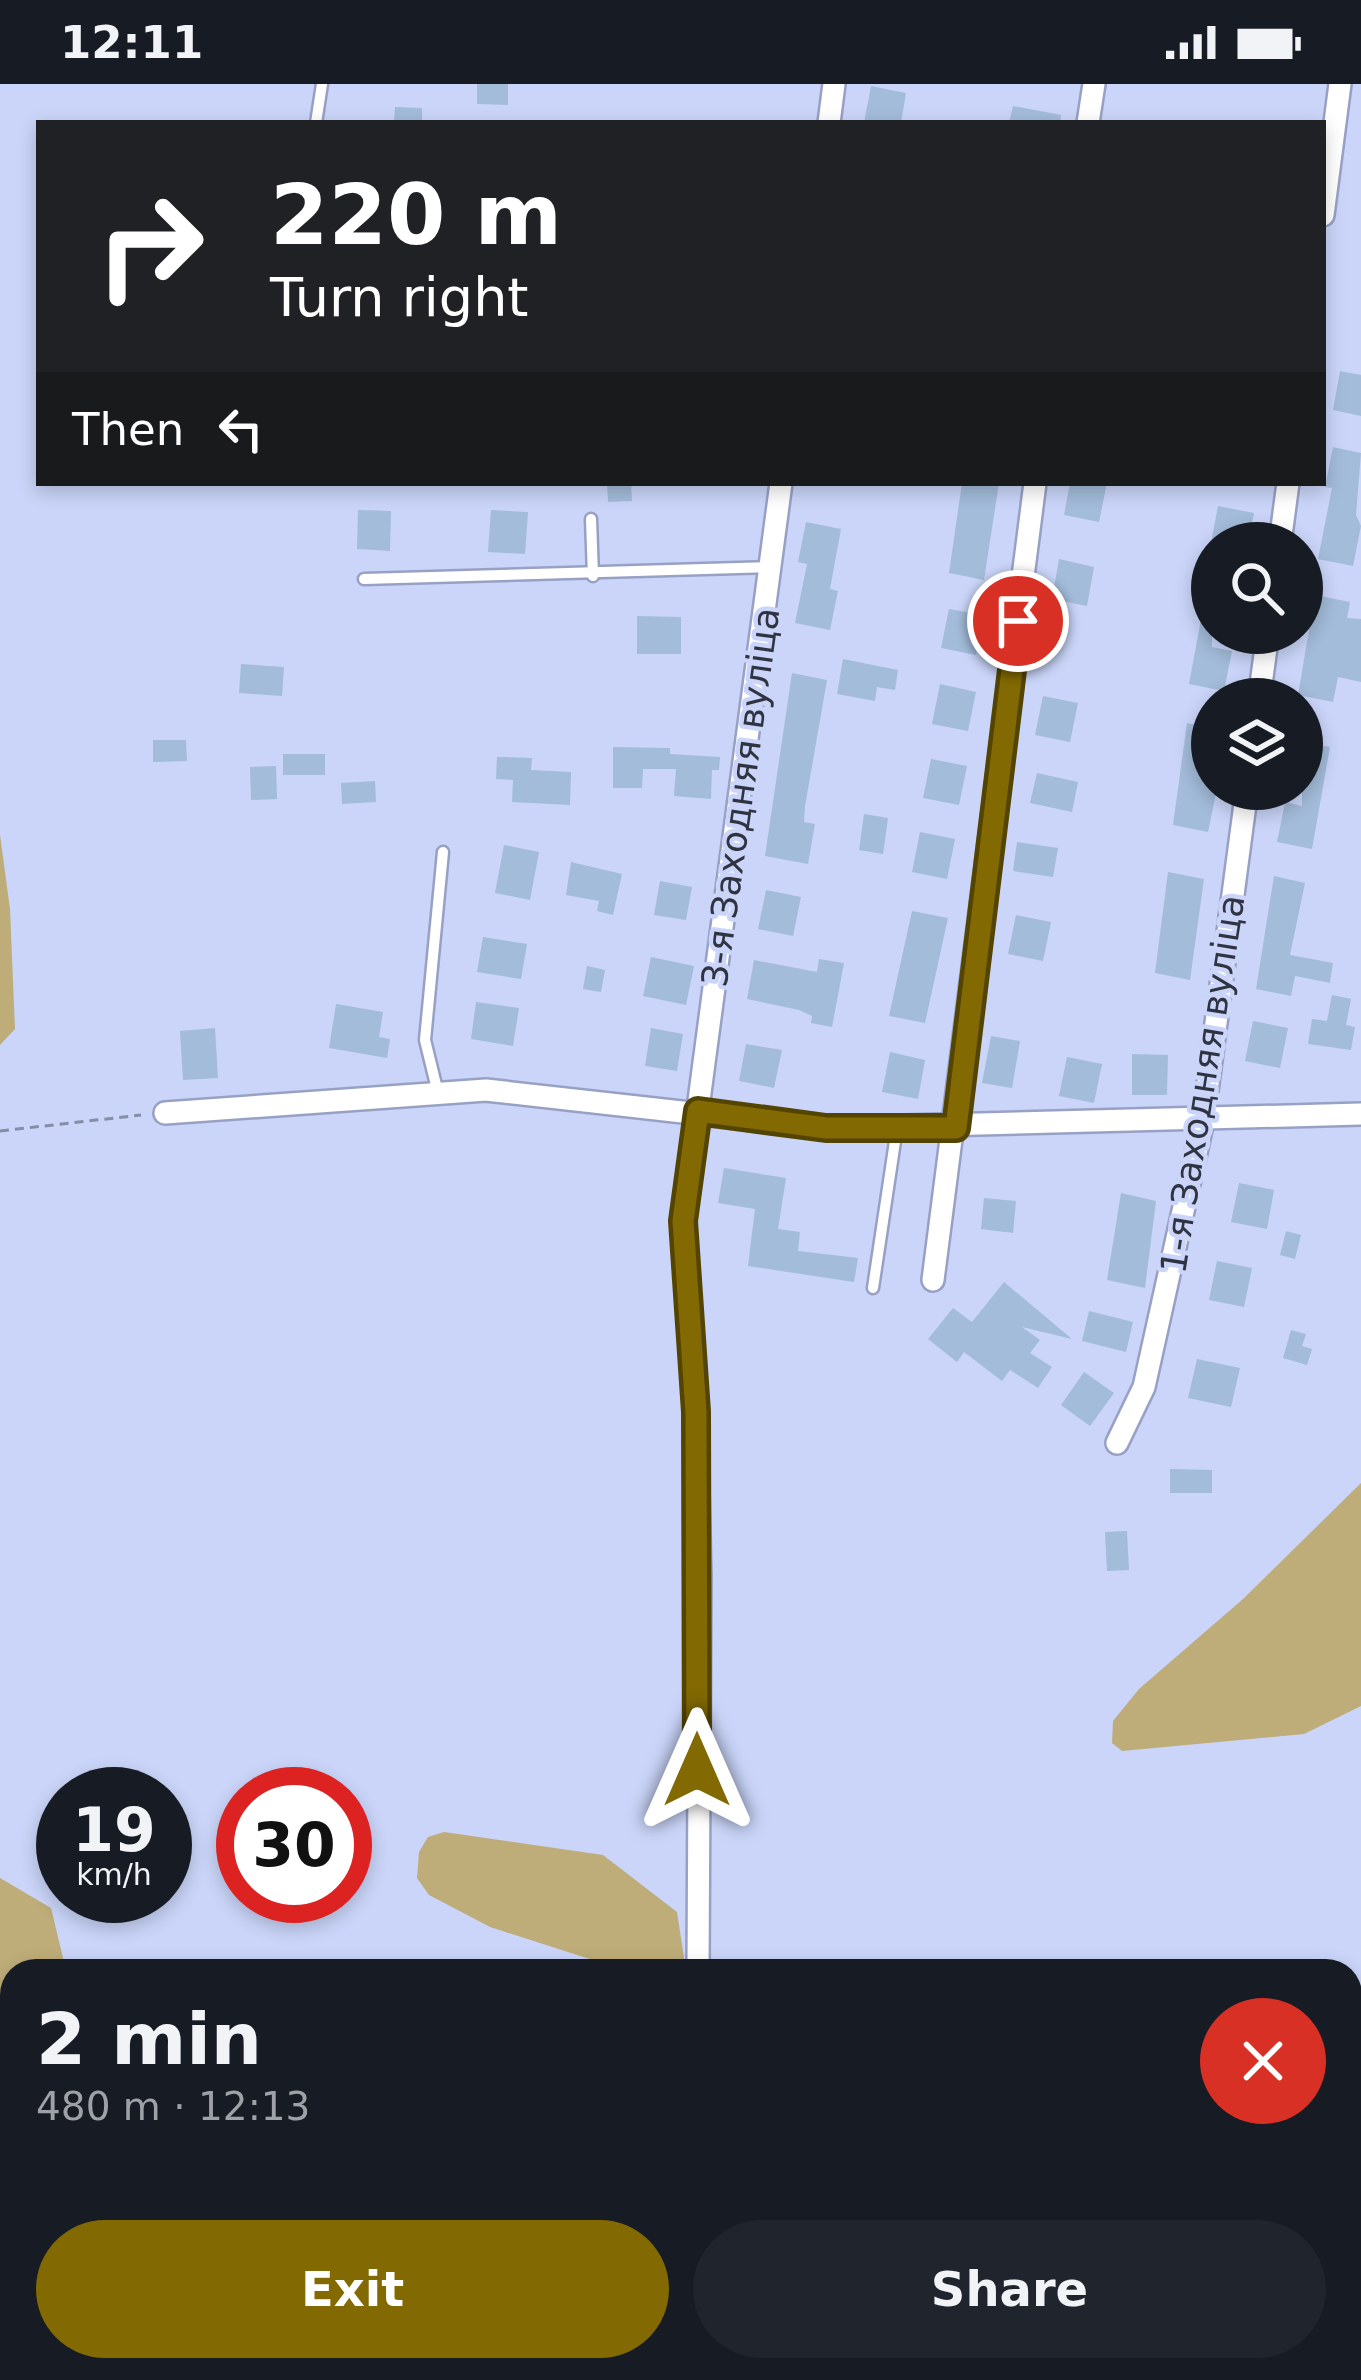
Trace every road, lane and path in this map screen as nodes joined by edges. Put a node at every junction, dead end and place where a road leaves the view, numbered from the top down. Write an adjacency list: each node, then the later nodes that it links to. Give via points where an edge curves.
1 (322, 84): 5 (lane)
2 (834, 84): 6 (street)
3 (1094, 84): 7 (street)
4 (1340, 84): 8 (street)
5 (316, 120)
6 (829, 120)
7 (1088, 120)
8 (1326, 192)
9 (781, 486): 14 (street, 3-я Заходняя вуліца)
10 (1035, 486): 25 (street)
11 (1288, 486): 13 (street)
12 (592, 518): 15 (lane)
13 (1283, 522)
14 (770, 567): 15 (lane); 20 (street, 3-я Заходняя вуліца)
15 (593, 576): 16 (lane)
16 (364, 579)
17 (1244, 810): 23 (street, 1-я Заходняя вуліца)
18 (443, 852): 19 (lane, via 425,1040)
19 (439, 1093): 20 (street, via 486,1090); 21 (street)
20 (698, 1111): 24 (street, via 826,1128); 30 (street, 3-я Заходняя вуліца, via 683,1221 698,1505)
21 (165, 1113): 26 (path)
22 (1361, 1114): 23 (street)
23 (1203, 1120): 25 (street); 29 (street, 1-я Заходняя вуліца, via 1144,1387)
24 (897, 1128): 25 (street); 28 (lane)
25 (956, 1128): 27 (street)
26 (0, 1131)
27 (933, 1280)
28 (873, 1288)
29 (1117, 1443)
30 (698, 1959)

